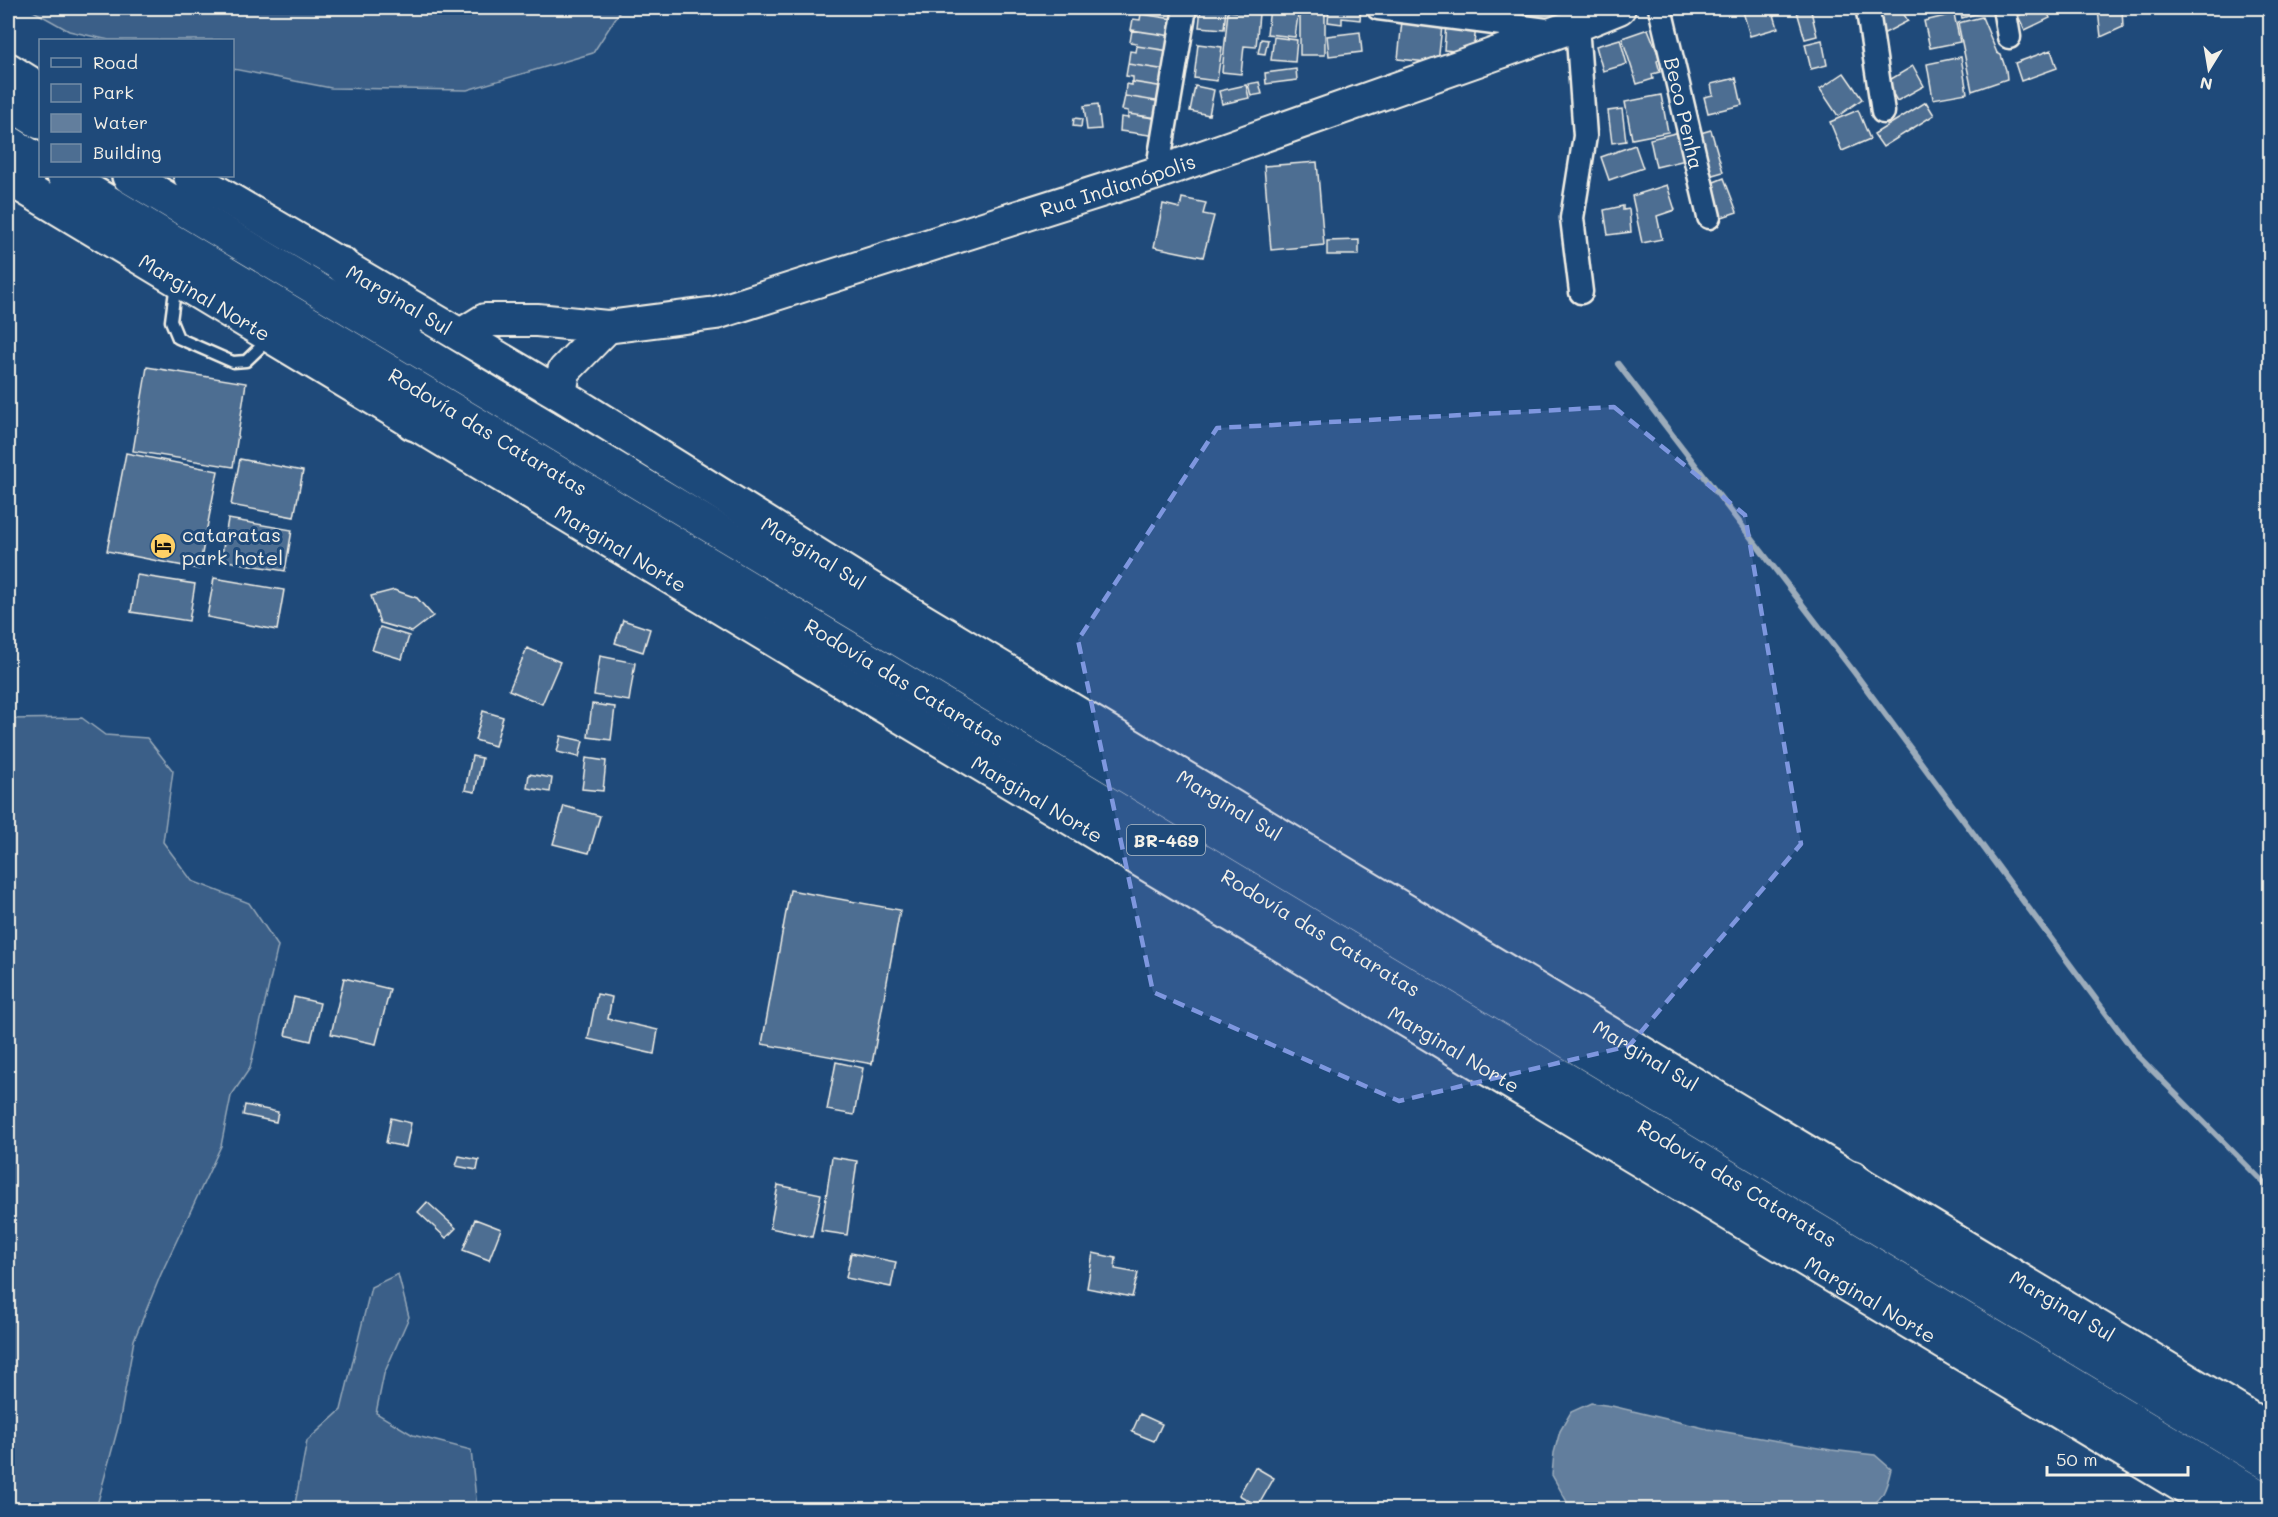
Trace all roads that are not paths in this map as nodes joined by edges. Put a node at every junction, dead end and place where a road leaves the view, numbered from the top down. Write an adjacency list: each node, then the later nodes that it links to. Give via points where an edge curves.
1 (1185, 8): 16 (street)
2 (1378, 8): 7 (street)
3 (1619, 8): 7 (street, Rua Indianópolis)
4 (1660, 8): 21 (street, Beco Penha)
5 (1870, 8): 12 (street)
6 (2004, 8): 8 (street)
7 (1568, 28): 16 (street, Rua Indianópolis); 24 (street, via 1585,136 1572,218)
8 (2009, 37)
9 (8, 69): 10 (street)
10 (39, 87)
11 (8, 102): 13 (highway)
12 (1883, 112)
13 (39, 121)
14 (8, 142): 15 (highway)
15 (39, 161)
16 (1157, 174): 25 (street, Rua Indianópolis, via 716,313)
17 (66, 177): 31 (highway, Rodovía das Cataratas / BR-469)
18 (131, 177): 28 (highway, Rodovía das Cataratas / BR-469)
19 (192, 177): 22 (street, Marginal Sul)
20 (8, 178): 23 (street, Marginal Norte)
21 (1709, 217)
22 (341, 264): 26 (street, Marginal Sul); 28 (highway)
23 (177, 280): 27 (street, Marginal Norte); 27 (lane, via 171,321 178,338 233,362 246,361)
24 (1581, 292)
25 (608, 327): 26 (street, Rua Indianópolis, via 485,320); 29 (street, via 564,371)
26 (461, 335): 29 (street, Marginal Sul)
27 (271, 337): 30 (street, Marginal Norte)
28 (442, 364): 33 (highway, Rodovía das Cataratas / BR-469)
29 (560, 394): 32 (street, Marginal Sul, via 909,612)
30 (413, 423): 31 (highway); 36 (street, Marginal Norte)
31 (547, 468): 34 (highway, Rodovía das Cataratas / BR-469)
32 (1852, 1178): 33 (highway); 35 (street, Marginal Sul)
33 (1990, 1296): 37 (highway, Rodovía das Cataratas / BR-469)
34 (2048, 1370): 36 (highway); 38 (highway, Rodovía das Cataratas / BR-469)
35 (2271, 1430)
36 (2114, 1445): 39 (street, Marginal Norte)
37 (2271, 1464)
38 (2271, 1503)
39 (2222, 1509)

